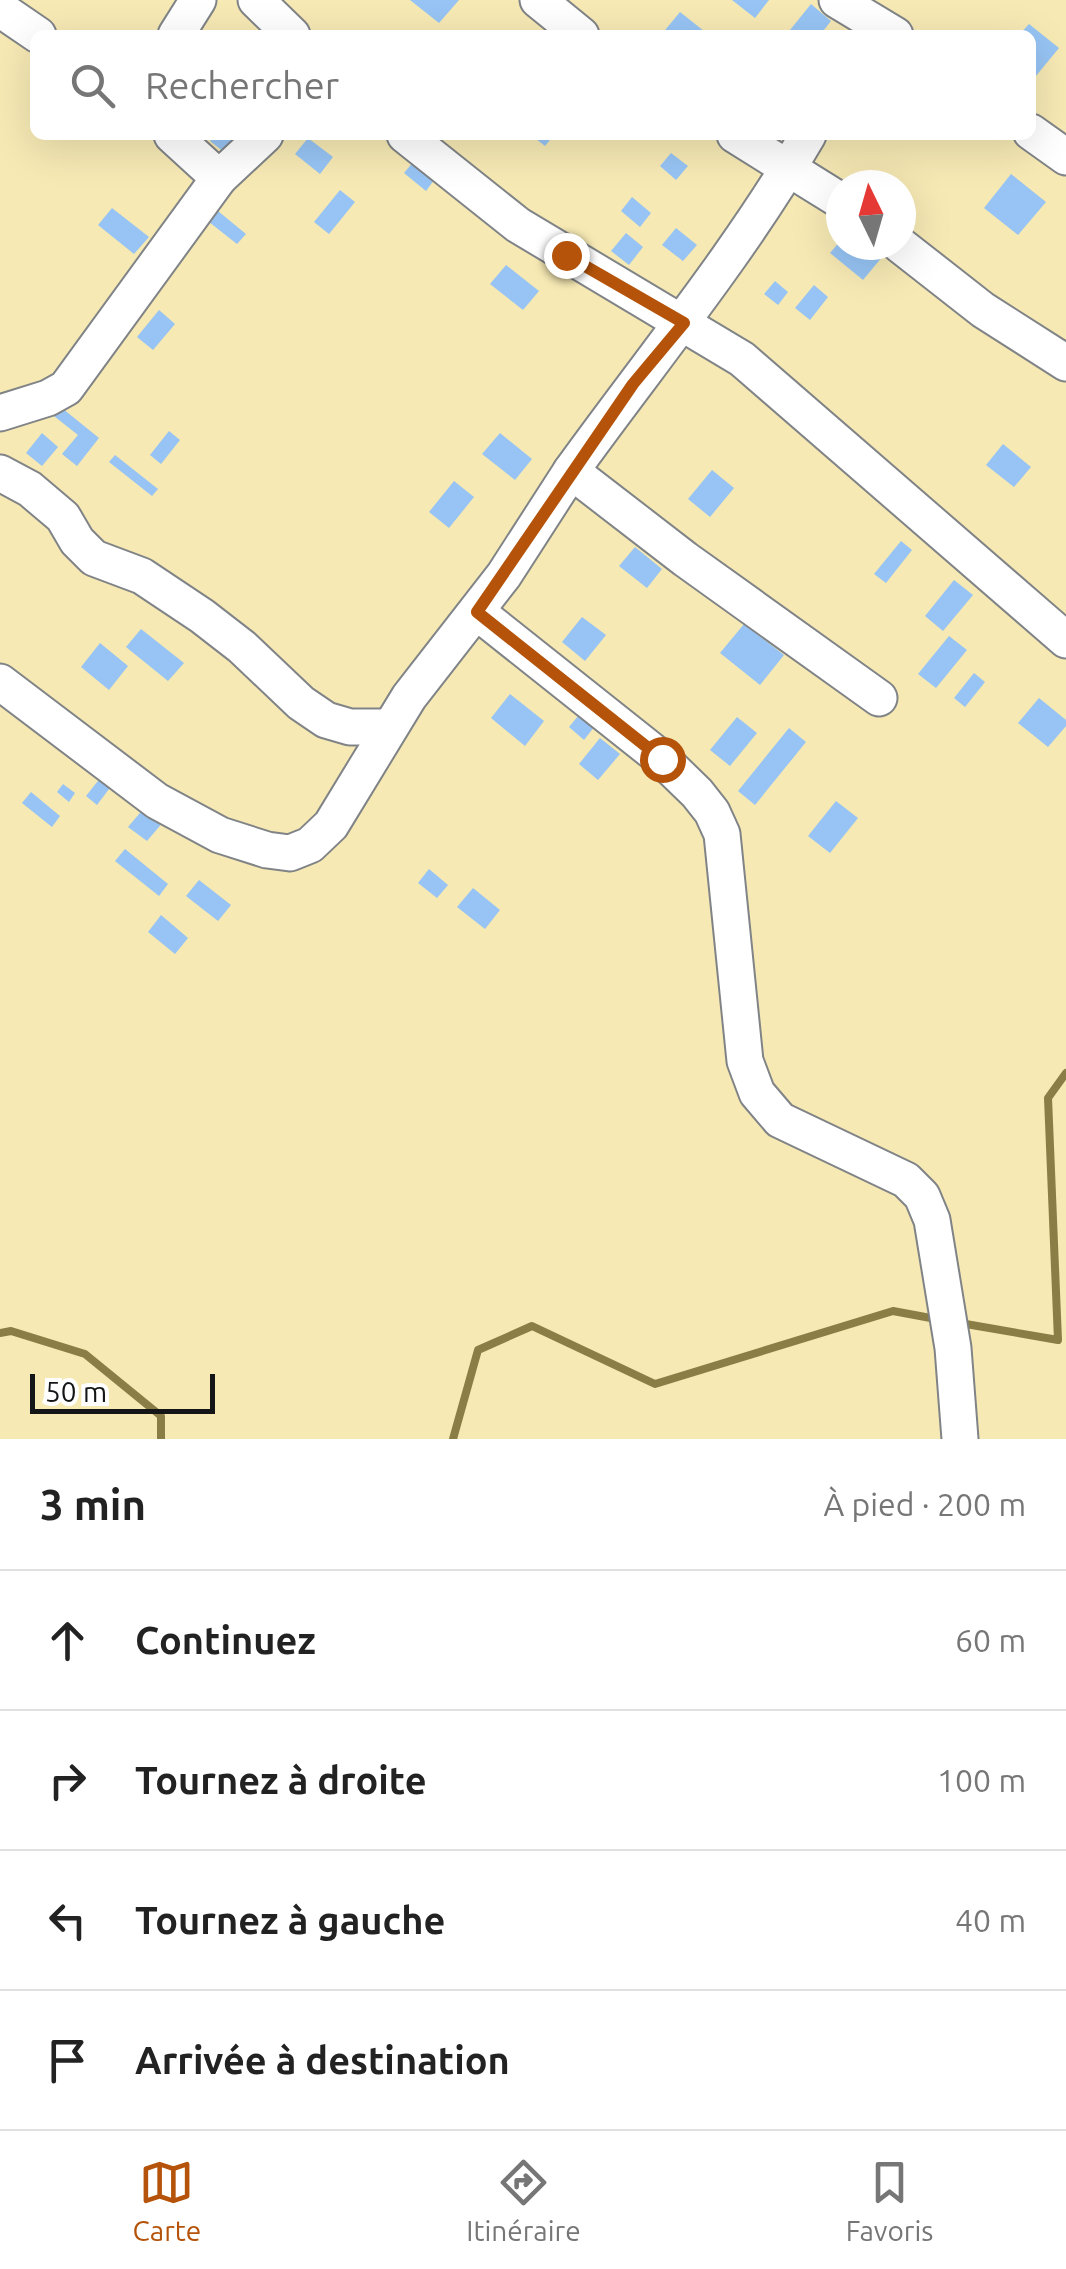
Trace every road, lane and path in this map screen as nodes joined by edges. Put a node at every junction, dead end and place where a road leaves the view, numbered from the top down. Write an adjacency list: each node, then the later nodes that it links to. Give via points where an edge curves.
1 (198, 0): 8 (street)
2 (256, 0): 9 (street)
3 (538, 0): 10 (street)
4 (837, 0): 6 (street)
5 (0, 9): 7 (street)
6 (880, 24)
7 (31, 30)
8 (179, 30)
9 (287, 30)
10 (575, 30)
11 (1036, 136): 17 (street)
12 (177, 140): 19 (street)
13 (259, 140): 19 (street)
14 (411, 140): 22 (street, via 518,226)
15 (744, 140): 18 (street)
16 (805, 140): 18 (street)
17 (1066, 157)
18 (790, 166): 20 (street); 22 (street)
19 (219, 178): 24 (street, via 66,388)
20 (826, 191)
21 (916, 258): 23 (street)
22 (684, 323): 25 (street); 28 (street, via 742,359)
23 (1066, 363)
24 (0, 413)
25 (571, 471): 27 (street); 30 (street)
26 (0, 472): 31 (street, via 63,516 94,558 142,576 202,616 326,720 350,728)
27 (477, 612): 31 (street); 32 (street, via 662,759 712,812 722,834 745,1061 780,1120 906,1180 922,1196 948,1321)
28 (1066, 640)
29 (0, 682): 31 (street, via 157,800 220,835 278,852 310,845 331,825)
30 (879, 698)
31 (389, 726)
32 (960, 1439)

